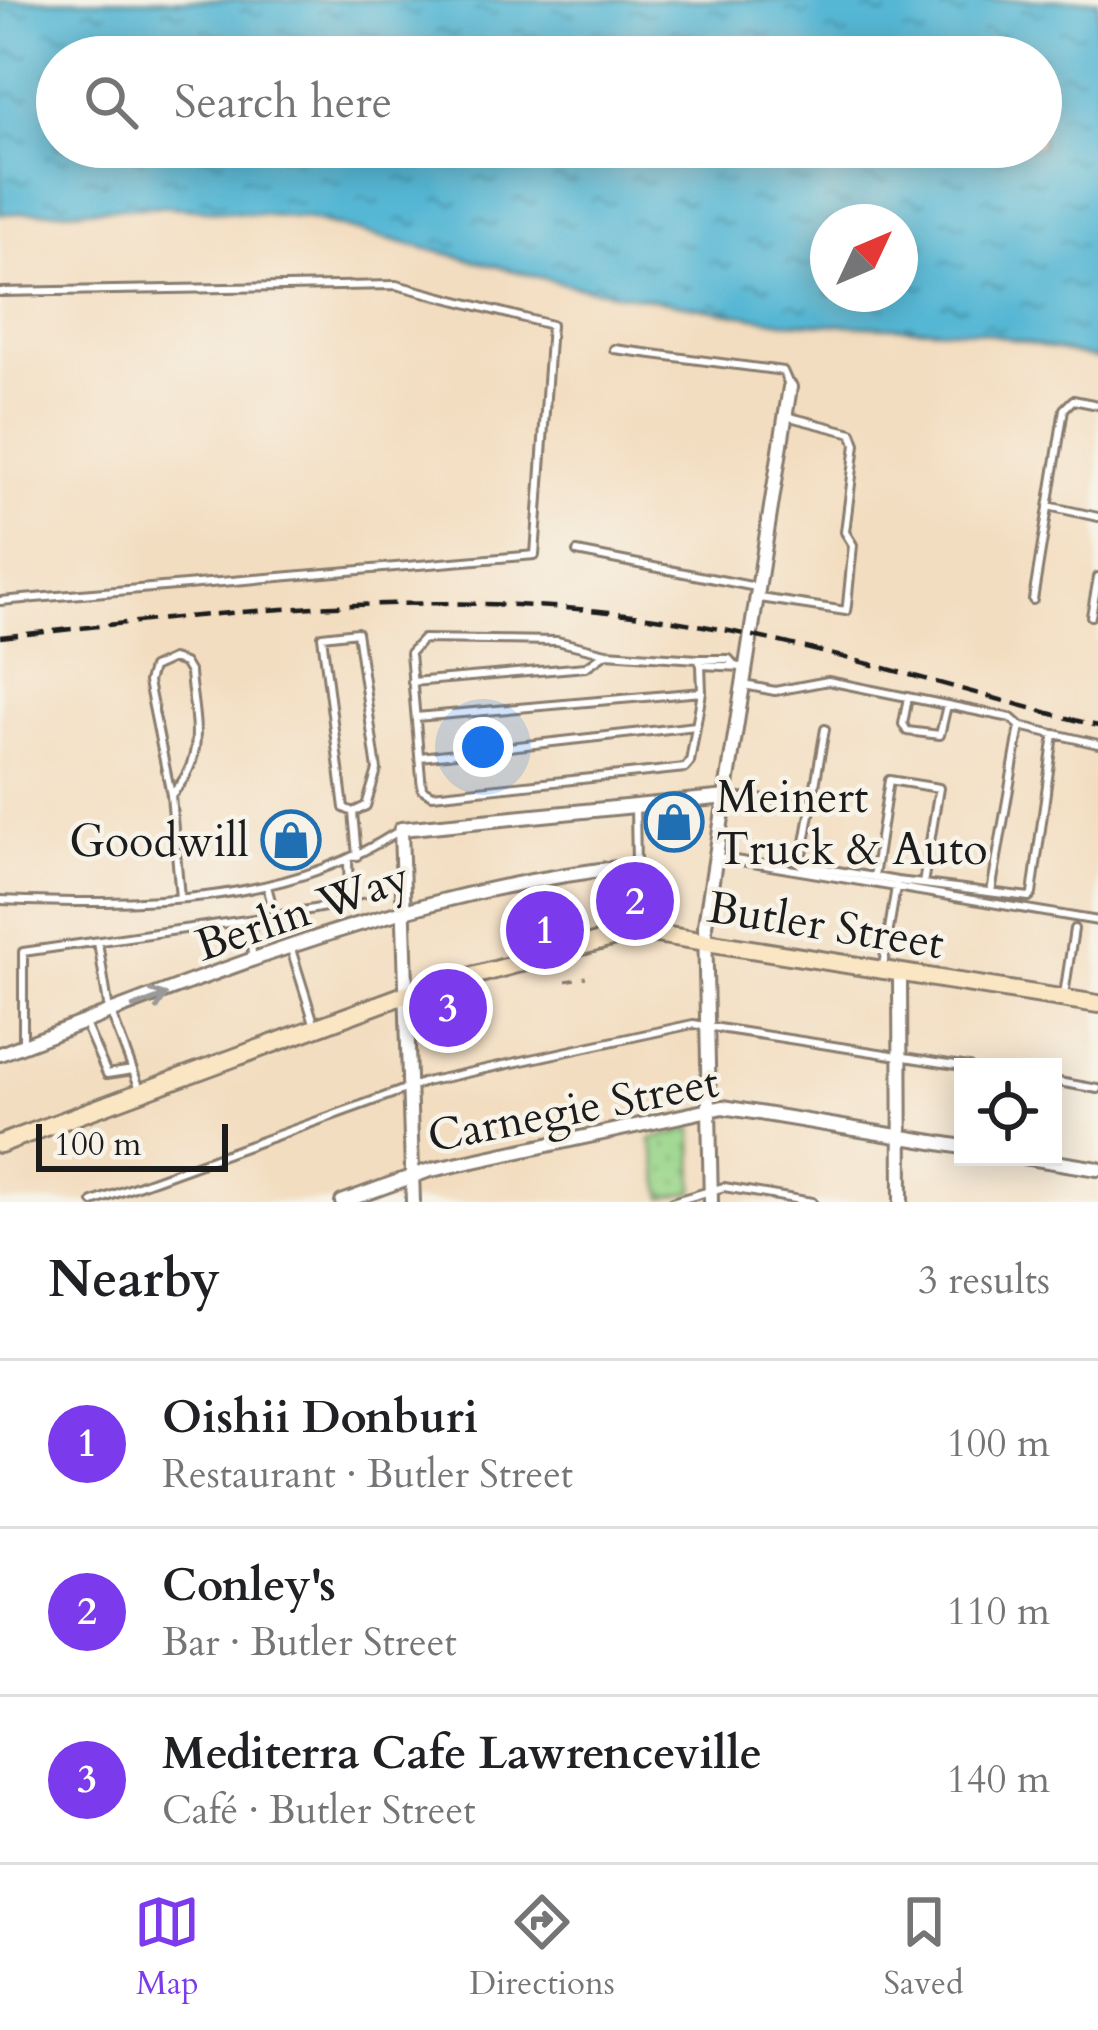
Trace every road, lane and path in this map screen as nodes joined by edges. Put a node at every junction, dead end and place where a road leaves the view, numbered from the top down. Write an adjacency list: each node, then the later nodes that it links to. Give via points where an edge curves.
1 (0, 292): 12 (lane, via 396,286 551,325 535,555)
2 (614, 349): 3 (lane, via 783,371)
3 (790, 387): 5 (street)
4 (1098, 405): 6 (lane, via 1073,400 1064,409)
5 (786, 416): 10 (street); 10 (lane, via 852,433 856,444 846,611)
6 (1048, 506): 7 (lane); 11 (lane)
7 (1098, 517)
8 (577, 552): 10 (lane)
9 (1098, 574): 13 (lane)
10 (758, 592): 16 (street)
11 (1033, 600)
12 (0, 601)
13 (1091, 616)
14 (606, 653): 15 (lane); 17 (lane, via 586,667); 17 (lane, via 557,641 423,639 410,653)
15 (699, 662): 16 (lane, via 729,659); 19 (lane)
16 (741, 667): 18 (street)
17 (412, 682): 22 (lane)
18 (744, 685): 20 (lane, via 775,691 828,681); 30 (street)
19 (702, 692): 22 (lane); 23 (lane)
20 (908, 697): 21 (lane); 21 (lane, via 907,731 940,735)
21 (947, 705): 24 (lane)
22 (416, 716): 28 (lane)
23 (696, 726): 28 (lane); 28 (lane, via 685,768 432,795 422,789)
24 (1020, 726): 26 (lane); 43 (lane)
25 (825, 729): 31 (lane)
26 (1054, 734): 27 (lane); 43 (lane, via 1035,888 1029,897)
27 (1098, 744)
28 (420, 758)
29 (172, 795): 29 (lane, via 148,682 152,668 172,659 190,673 197,751 191,775); 45 (lane)
30 (727, 797): 31 (lane); 32 (street); 36 (street)
31 (812, 803): 39 (lane, via 801,865)
32 (635, 806): 34 (street); 38 (lane)
33 (353, 812): 33 (lane, via 344,808 322,636 357,632 377,770 366,806); 35 (lane)
34 (401, 830): 35 (lane); 48 (street)
35 (357, 856): 37 (lane)
36 (717, 857): 41 (lane); 53 (street)
37 (348, 861): 42 (lane); 49 (lane, via 349,896)
38 (636, 866): 48 (street, Berlin Way)
39 (874, 877): 40 (lane, via 889,780 939,788); 41 (lane)
40 (923, 884): 41 (lane); 43 (lane)
41 (896, 885): 51 (lane); 57 (lane)
42 (267, 886): 45 (lane); 49 (lane)
43 (991, 892)
44 (393, 893): 47 (path)
45 (180, 898): 46 (lane)
46 (0, 900)
47 (356, 900)
48 (405, 908): 55 (street, Berlin Way); 60 (street)
49 (274, 916): 50 (lane)
50 (250, 922): 54 (lane); 56 (lane)
51 (1098, 922)
52 (1074, 929): 61 (lane)
53 (705, 940): 57 (main road, Butler Street); 60 (main road, Butler Street, via 637,931); 64 (street)
54 (98, 942): 63 (lane); 67 (lane, via 23,952)
55 (290, 949): 56 (street, Berlin Way); 66 (lane)
56 (252, 964): 63 (street, Berlin Way, one-way to 56)
57 (891, 971): 61 (main road, Butler Street); 69 (street)
58 (586, 977): 59 (path)
59 (566, 981)
60 (407, 994): 66 (main road, Butler Street); 73 (street)
61 (1063, 998): 62 (main road, Butler Street)
62 (1098, 1004)
63 (113, 1015): 65 (street, Berlin Way); 71 (lane)
64 (708, 1023): 69 (lane); 73 (lane); 76 (street)
65 (85, 1024): 67 (street, Berlin Way); 71 (lane, via 106,1074)
66 (316, 1029): 75 (main road, Butler Street)
67 (24, 1045): 68 (street, Berlin Way)
68 (0, 1054)
69 (900, 1055): 70 (lane); 77 (street)
70 (954, 1064)
71 (133, 1070): 75 (lane)
72 (1062, 1083): 74 (lane)
73 (411, 1087): 82 (street); 84 (lane)
74 (1098, 1089)
75 (141, 1092): 78 (main road, Butler Street)
76 (709, 1109): 77 (street, Carnegie Street); 82 (street, Carnegie Street); 83 (street)
77 (900, 1136): 79 (street, Carnegie Street); 89 (street)
78 (0, 1144)
79 (954, 1145)
80 (1062, 1163): 81 (street)
81 (1098, 1169)
82 (412, 1177): 85 (street, Carnegie Street); 86 (street)
83 (711, 1198): 87 (lane); 88 (lane, via 724,1187)
84 (93, 1202)
85 (342, 1202)
86 (413, 1202)
87 (672, 1202)
88 (812, 1202)
89 (901, 1202)

